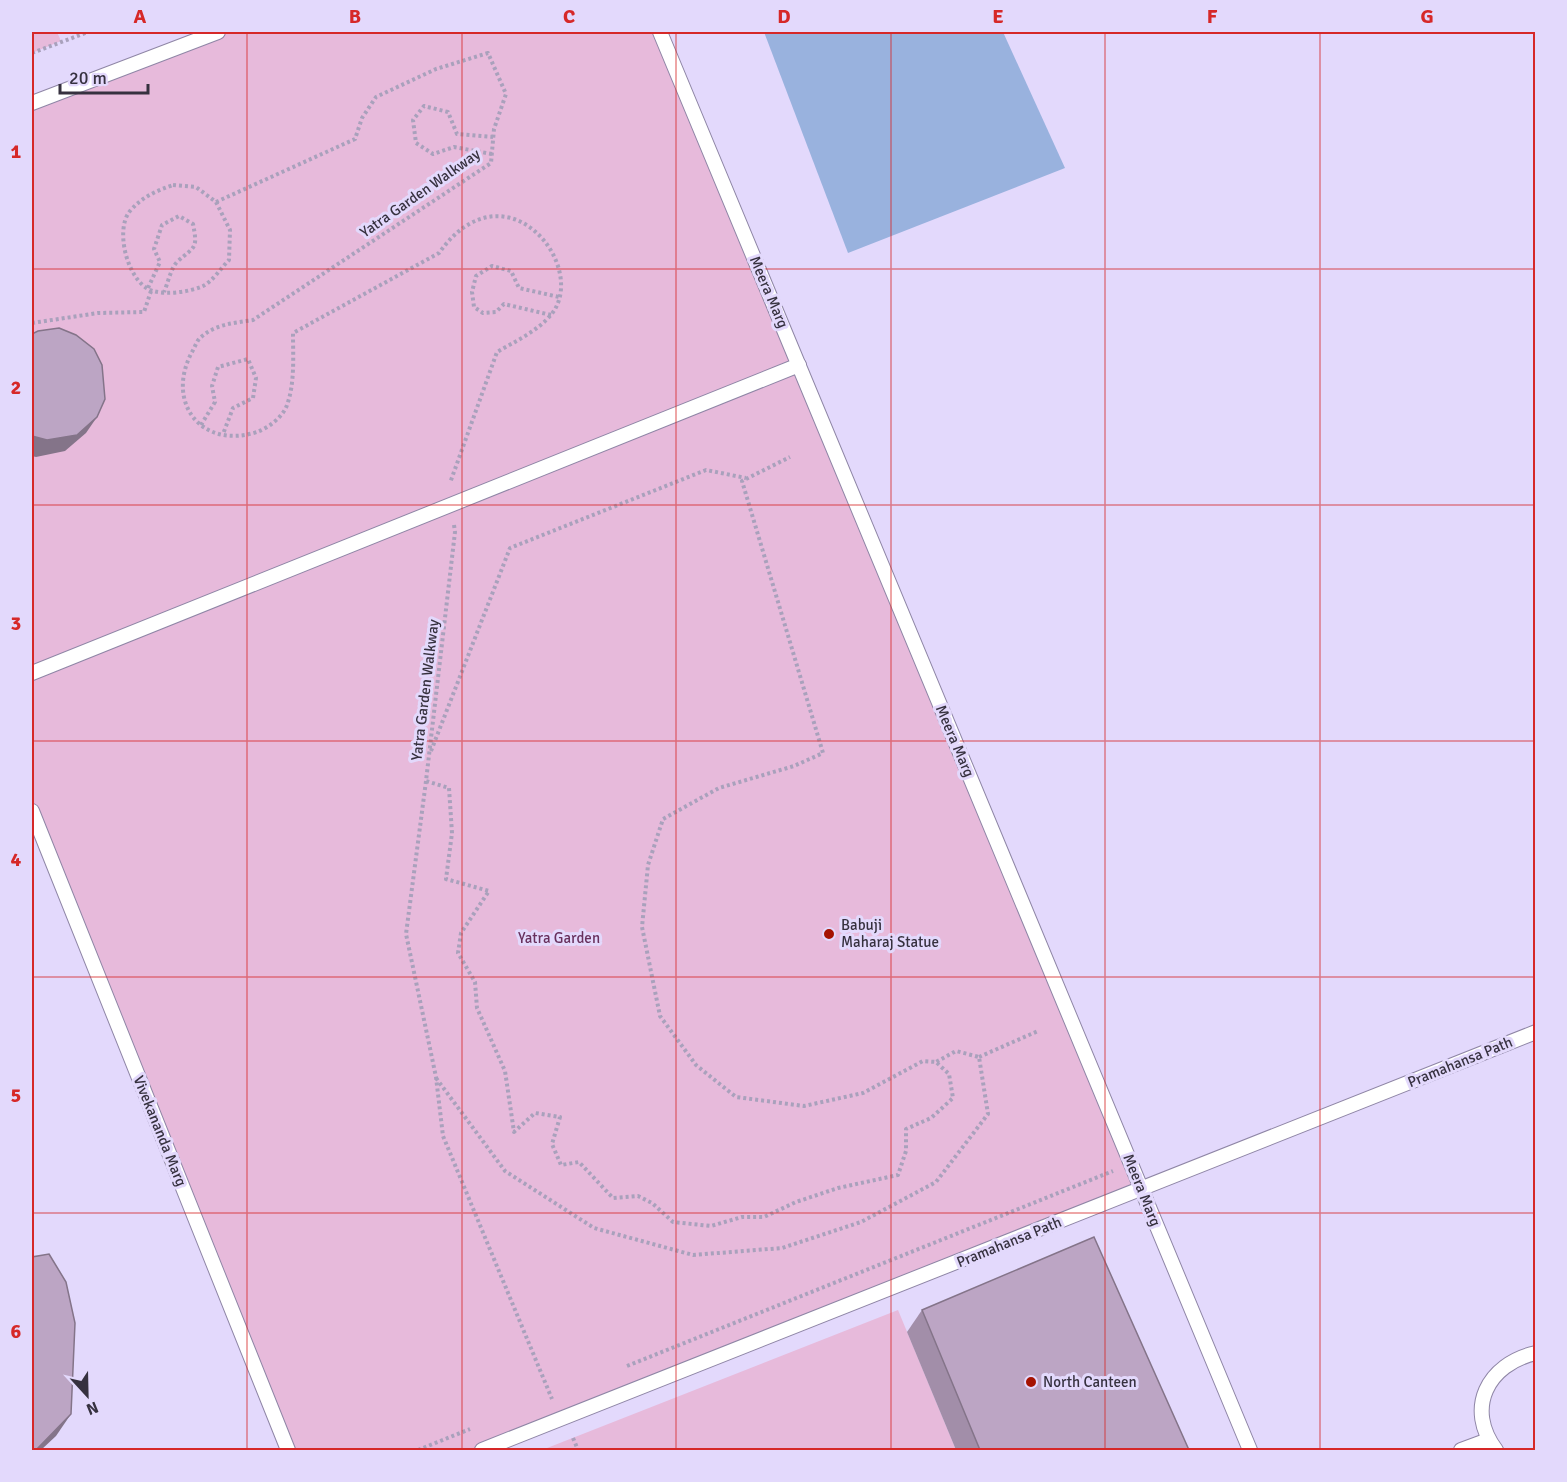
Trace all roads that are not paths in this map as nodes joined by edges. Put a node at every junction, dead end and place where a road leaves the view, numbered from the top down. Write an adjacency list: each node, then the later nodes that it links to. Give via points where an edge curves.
1 (218, 32): 3 (lane)
2 (660, 32): 4 (lane, Meera Marg)
3 (32, 103)
4 (799, 365): 5 (lane); 8 (lane, Meera Marg)
5 (32, 673)
6 (32, 811): 11 (lane, Vivekananda Marg)
7 (1536, 1032): 8 (lane, Pramahansa Path)
8 (1141, 1189): 12 (lane, Pramahansa Path); 13 (lane, Meera Marg)
9 (1536, 1353): 10 (lane, via 1502,1367 1489,1383 1482,1401 1482,1421)
10 (1492, 1445): 14 (lane)
11 (288, 1450)
12 (482, 1450)
13 (1250, 1450)
14 (1461, 1450)

